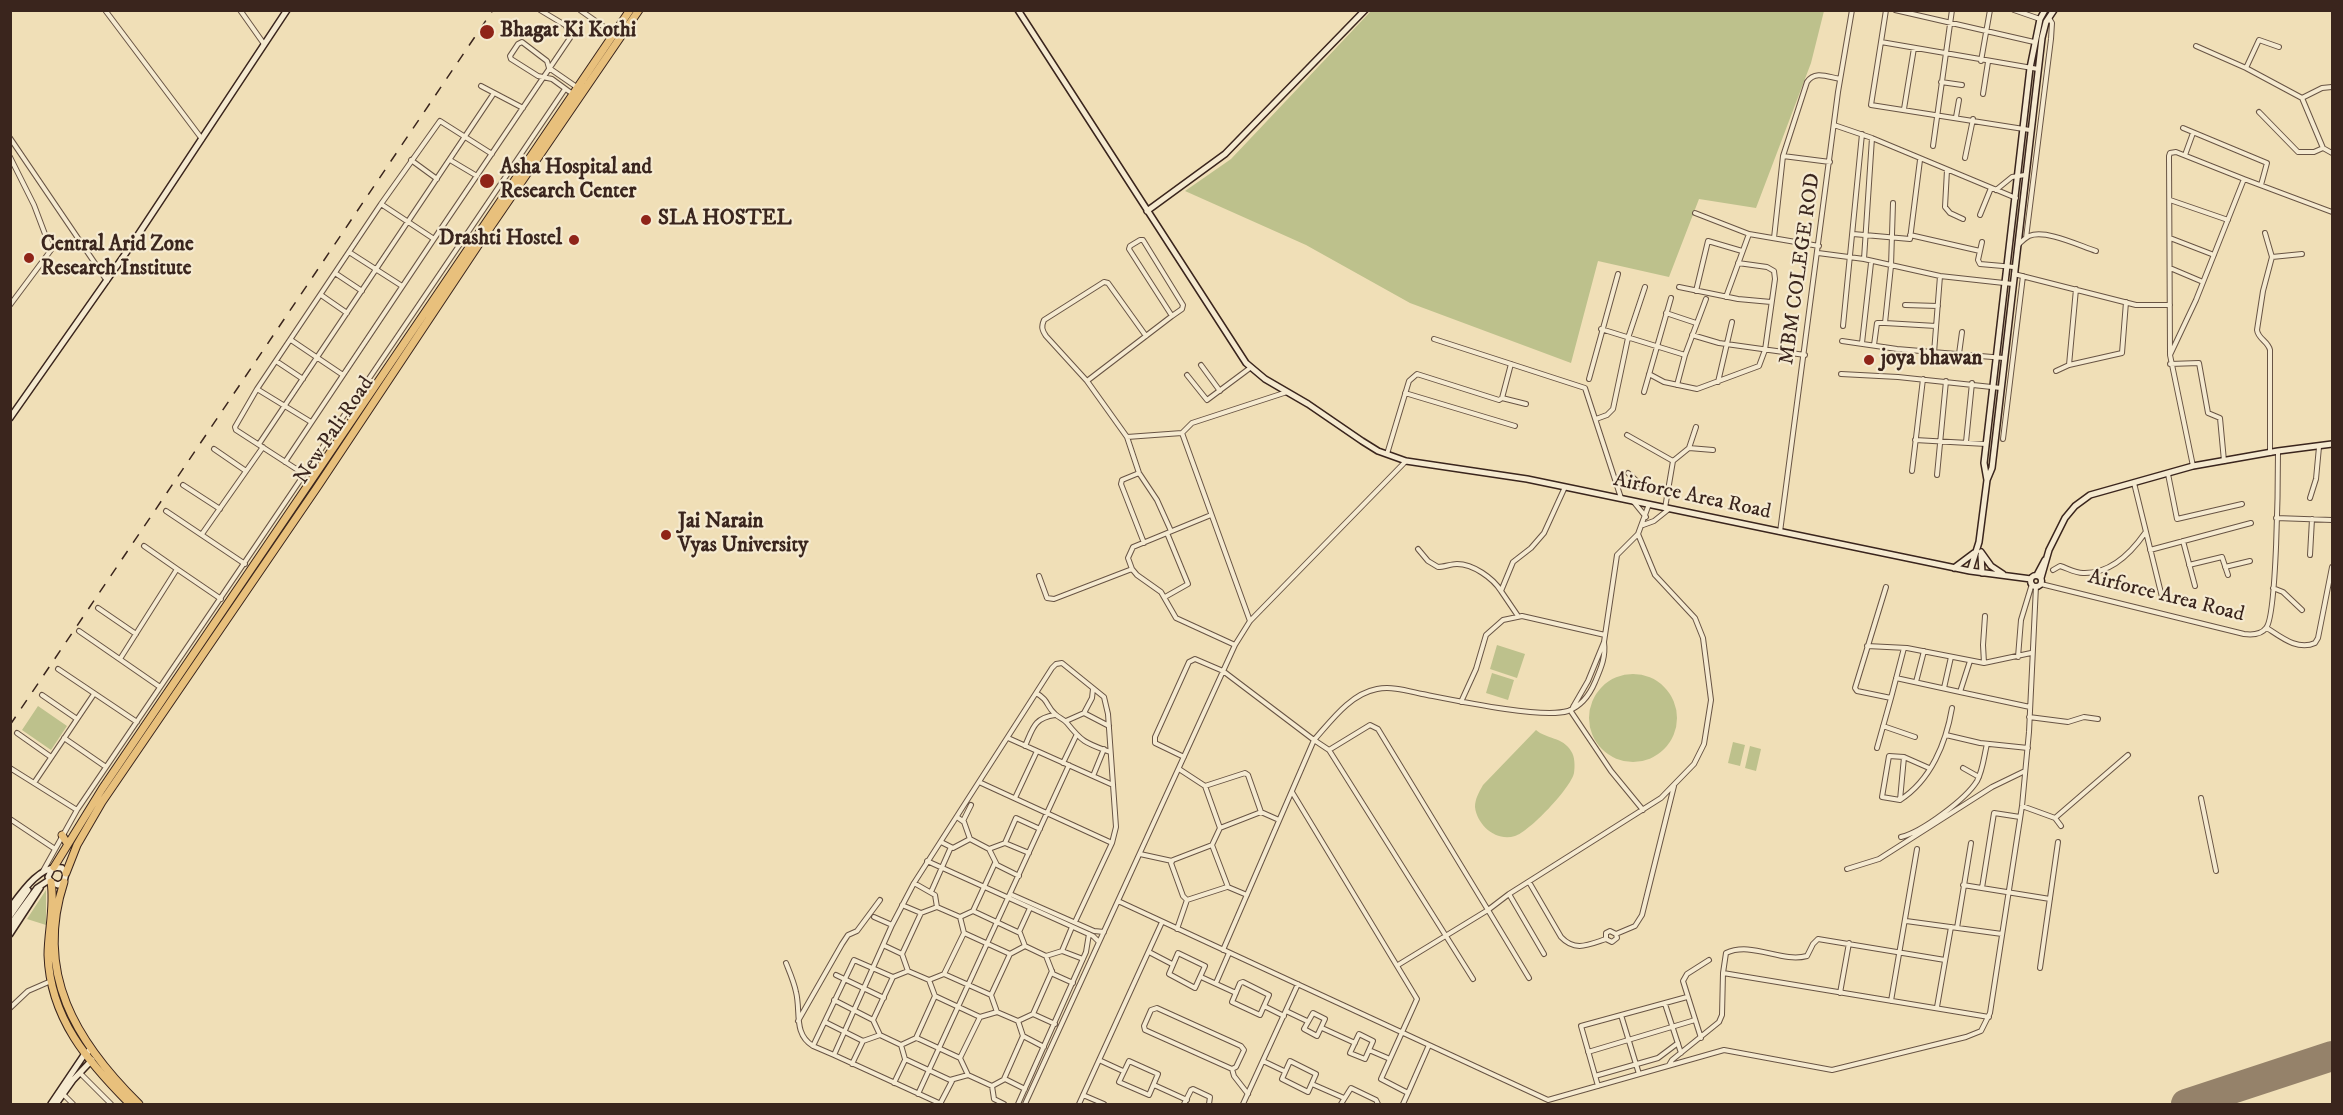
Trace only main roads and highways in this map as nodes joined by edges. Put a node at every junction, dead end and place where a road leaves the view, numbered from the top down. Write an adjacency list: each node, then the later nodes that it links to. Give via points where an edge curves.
1 (630, 10): 3 (highway, New Pali Road)
2 (639, 10): 3 (highway, New Pali Road)
3 (579, 93): 5 (highway, New Pali Road); 7 (highway, New Pali Road, via 102,802)
4 (62, 835): 5 (highway)
5 (68, 843): 6 (highway, New Pali Road)
6 (53, 868)
7 (66, 873)
8 (50, 881): 10 (highway, via 48,947 52,981 63,1017)
9 (64, 882): 10 (highway, via 56,925 56,965 68,1008)
10 (87, 1052): 11 (highway)
11 (93, 1060): 12 (highway); 13 (highway)
12 (130, 1104)
13 (139, 1104)

